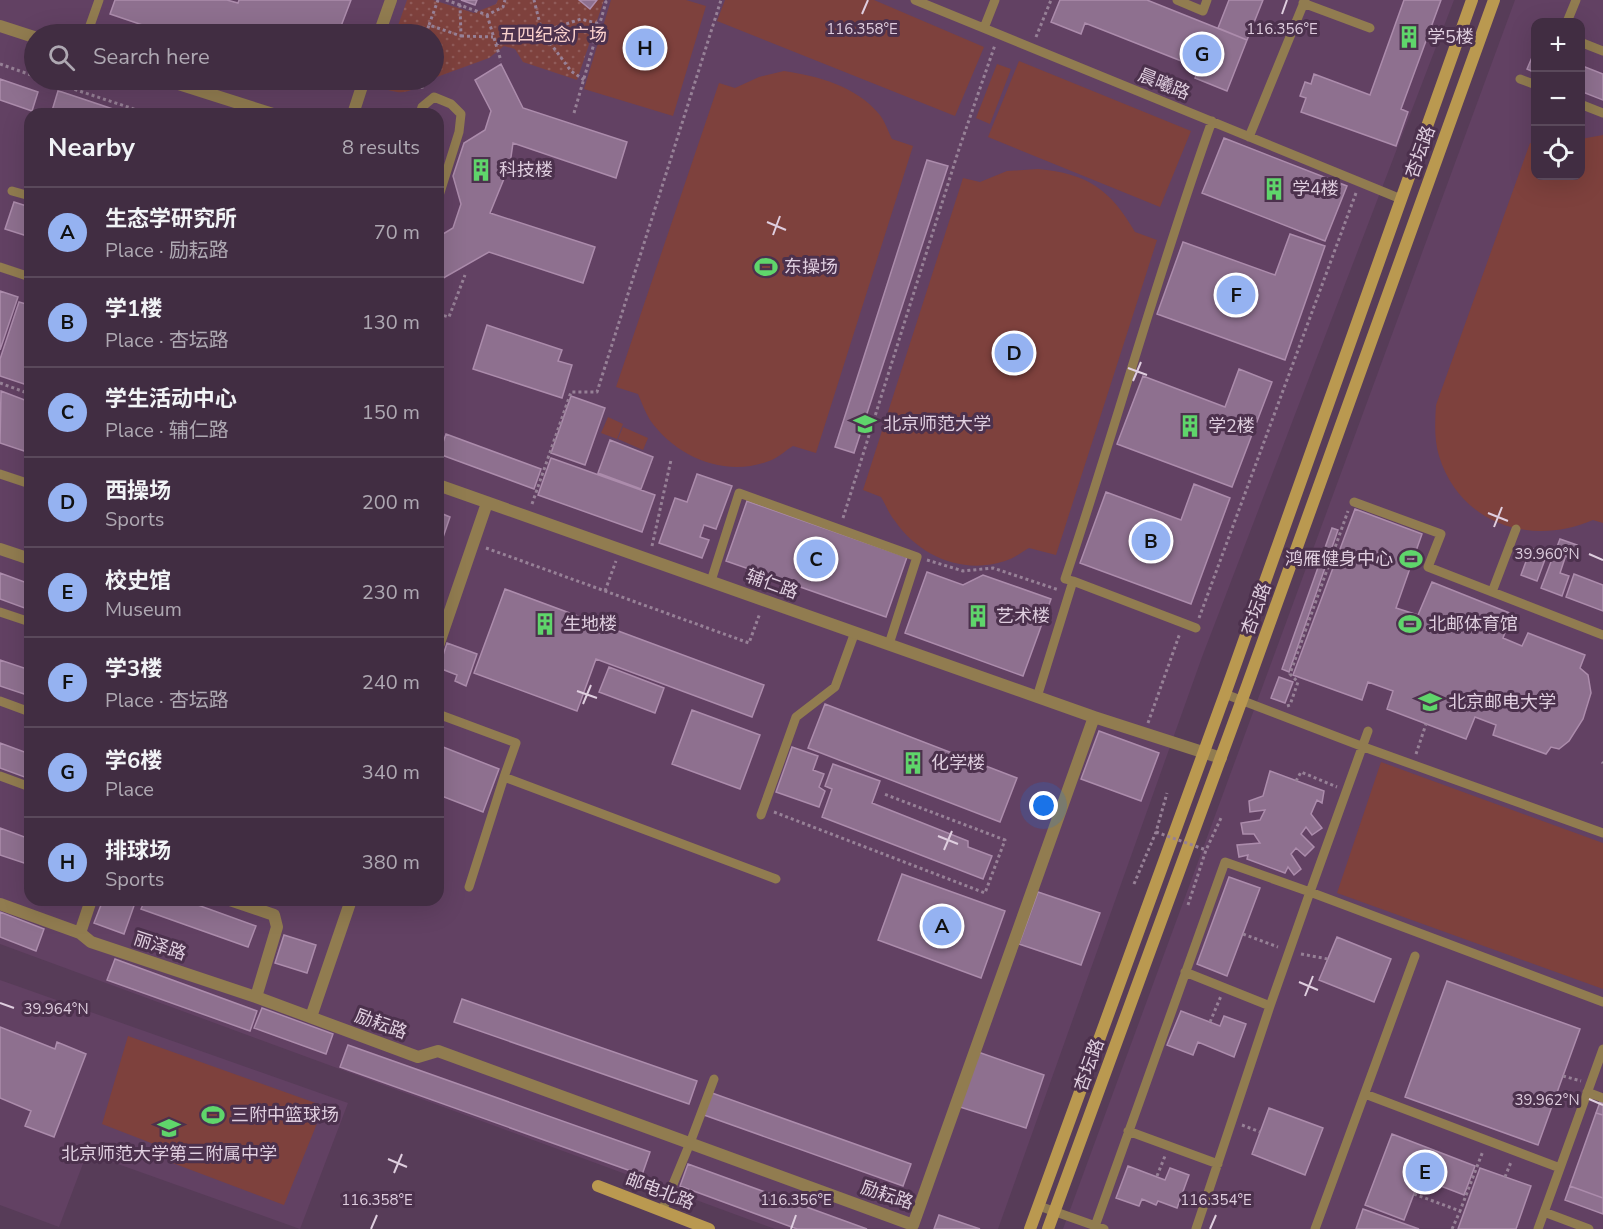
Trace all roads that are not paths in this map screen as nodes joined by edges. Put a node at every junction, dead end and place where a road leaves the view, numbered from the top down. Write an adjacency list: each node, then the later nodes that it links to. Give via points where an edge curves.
1 (99, 0): 12 (lane)
2 (391, 0): 13 (street)
3 (915, 0): 15 (lane, 晨曦路)
4 (995, 0): 15 (lane)
5 (1176, 0): 6 (lane, via 1203,10)
6 (1207, 0)
7 (1472, 0): 34 (street, 杏坛路)
8 (1494, 0): 57 (street, 杏坛路)
9 (1576, 0): 11 (lane)
10 (1304, 2): 16 (lane); 30 (lane)
11 (1569, 18)
12 (91, 24)
13 (383, 24)
14 (0, 26): 17 (street)
15 (984, 28): 29 (lane, 晨曦路)
16 (1370, 28)
17 (24, 34)
18 (1585, 44): 19 (lane)
19 (1603, 51)
20 (1520, 79): 21 (lane)
21 (1531, 83)
22 (197, 90): 25 (street)
23 (361, 90): 26 (street)
24 (1585, 106): 28 (lane)
25 (254, 108)
26 (355, 108)
27 (422, 108): 31 (lane, via 434,97 451,104 461,114)
28 (1603, 113)
29 (1212, 122): 30 (lane, 晨曦路); 46 (lane, via 1065,579)
30 (1249, 137): 34 (lane, 晨曦路)
31 (444, 180)
32 (12, 190): 33 (lane)
33 (24, 194)
34 (1401, 199): 55 (street, 杏坛路)
35 (0, 267): 36 (lane)
36 (24, 276)
37 (0, 474): 38 (lane)
38 (24, 482)
39 (444, 487): 41 (street, 辅仁路)
40 (1354, 502): 47 (lane, via 1441,534 1428,567)
41 (487, 503): 45 (street, 辅仁路); 50 (street)
42 (1516, 529): 47 (lane)
43 (0, 549): 44 (street)
44 (24, 557)
45 (711, 581): 52 (street, 辅仁路); 54 (lane, via 739,493 839,528 917,557)
46 (1073, 581): 51 (lane); 56 (lane)
47 (1492, 592): 53 (lane)
48 (0, 612): 49 (lane)
49 (24, 620)
50 (444, 628)
51 (1196, 628)
52 (855, 632): 54 (street, 辅仁路); 69 (lane, via 835,687 796,717)
53 (1603, 635)
54 (889, 644): 56 (street, 辅仁路)
55 (1225, 694): 57 (lane); 64 (street, 杏坛路)
56 (1037, 696): 61 (street, 辅仁路)
57 (1242, 700): 63 (lane); 65 (street, 杏坛路)
58 (0, 701): 59 (lane)
59 (24, 710)
60 (444, 716): 67 (lane, via 516,743)
61 (1094, 717): 64 (street, 辅仁路); 99 (street, 励耘路)
62 (1368, 731): 63 (lane)
63 (1361, 746): 70 (lane); 73 (lane)
64 (1204, 752): 65 (street, 辅仁路); 95 (street, 杏坛路)
65 (1221, 758): 97 (street, 杏坛路)
66 (0, 776): 68 (lane)
67 (504, 777): 71 (lane); 72 (lane)
68 (24, 785)
69 (762, 811)
70 (1603, 833)
71 (776, 879)
72 (469, 887)
73 (1310, 892): 80 (lane, via 1225,862); 82 (lane); 83 (lane)
74 (0, 904): 78 (street, 丽泽路)
75 (90, 906): 78 (street)
76 (247, 906): 81 (street, via 273,915 277,927)
77 (349, 906): 84 (street)
78 (80, 933): 81 (street, 丽泽路, via 91,942)
79 (1414, 956): 88 (lane)
80 (1185, 972): 83 (lane); 90 (lane)
81 (256, 997): 84 (street, 丽泽路)
82 (1603, 1002)
83 (1270, 1006): 92 (lane)
84 (311, 1017): 91 (street, 励耘路, via 418,1057 438,1051)
85 (1603, 1049): 87 (lane)
86 (714, 1079): 91 (lane)
87 (1589, 1088): 89 (lane); 93 (lane)
88 (1365, 1094): 93 (lane); 105 (lane)
89 (1603, 1098)
90 (1128, 1131): 92 (lane); 100 (lane)
91 (690, 1143): 96 (lane); 99 (street, 励耘路)
92 (1218, 1164): 104 (lane)
93 (1560, 1168): 98 (lane)
94 (598, 1186): 96 (street, 邮电北路)
95 (1039, 1206): 97 (lane); 102 (street, 杏坛路)
96 (662, 1211): 101 (street, 邮电北路)
97 (1054, 1212): 100 (lane); 103 (street, 杏坛路)
98 (1544, 1212): 106 (lane); 107 (lane)
99 (913, 1227)
100 (1098, 1228)
101 (709, 1229)
102 (1030, 1229)
103 (1048, 1229)
104 (1196, 1229)
105 (1315, 1229)
106 (1538, 1229)
107 (1589, 1229)

